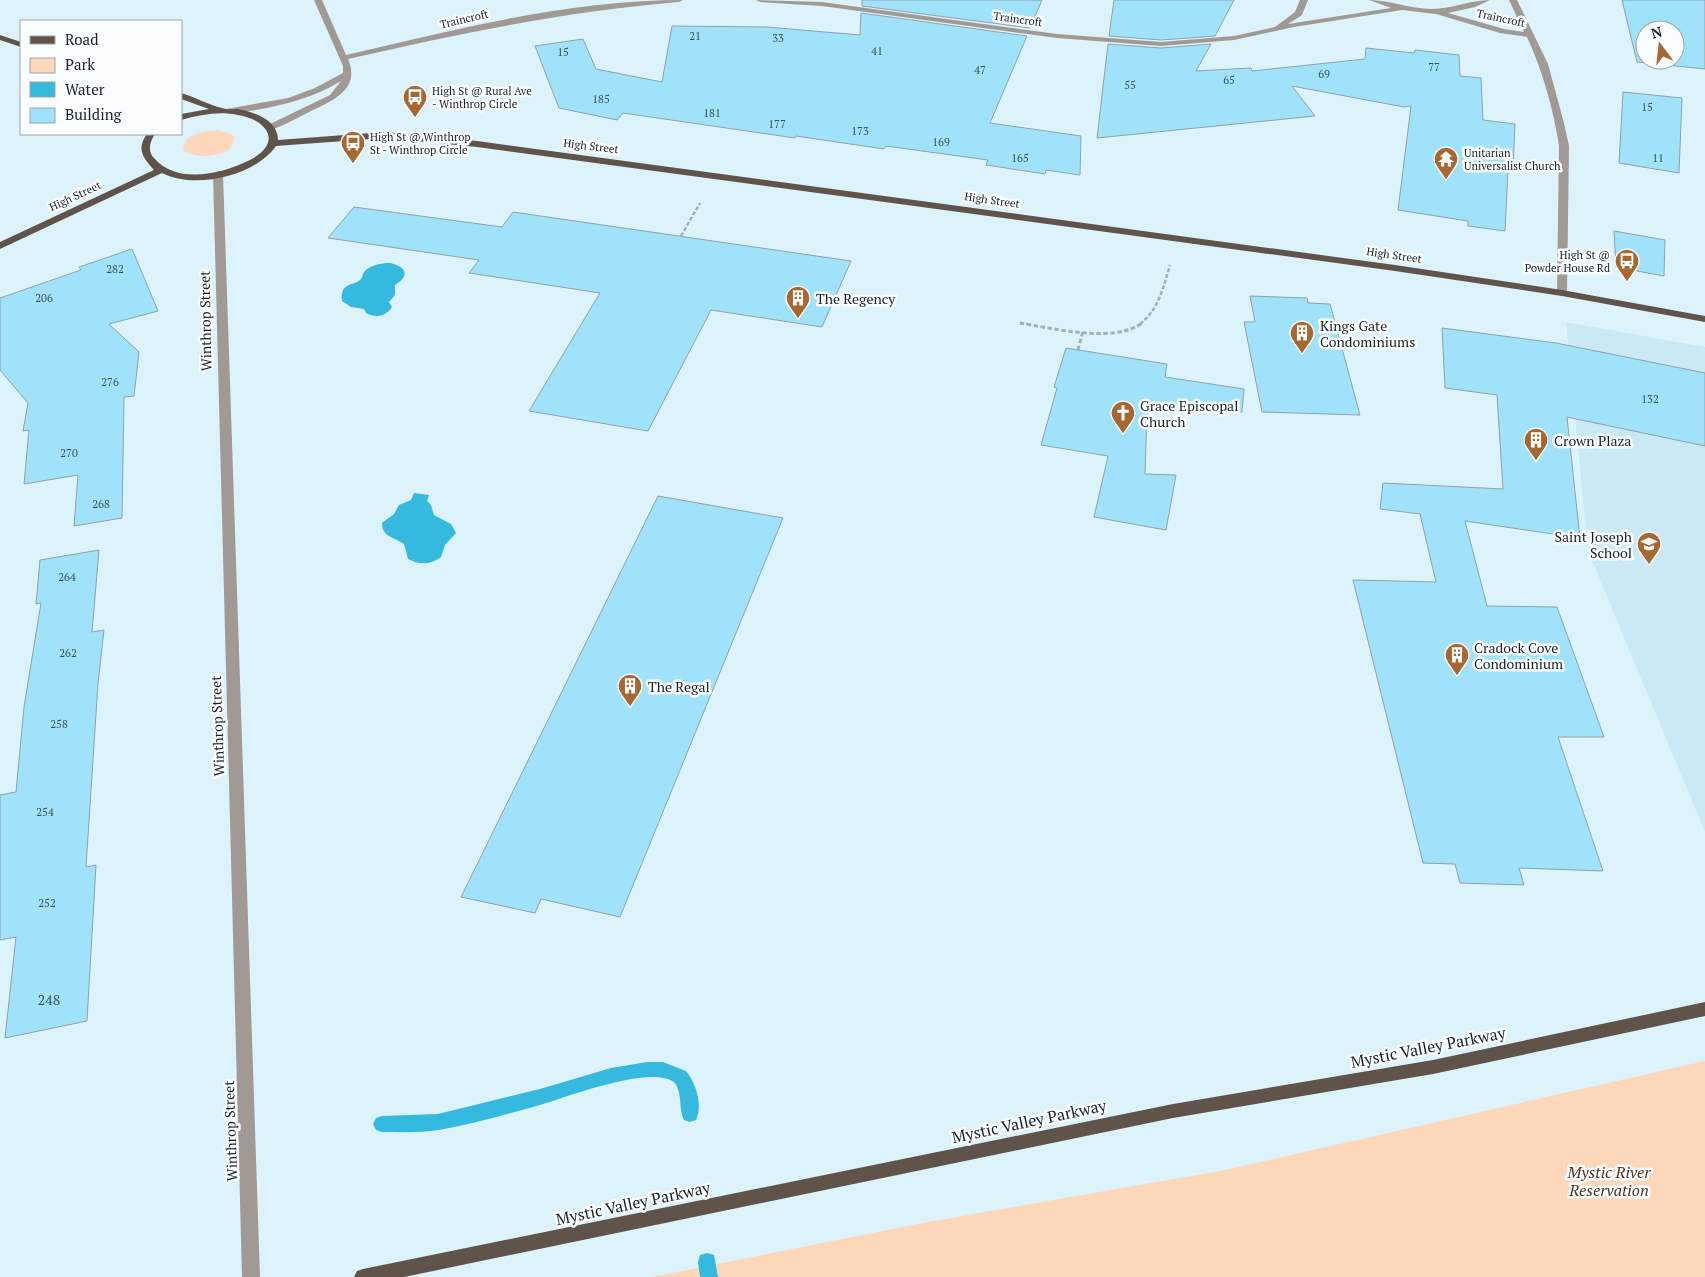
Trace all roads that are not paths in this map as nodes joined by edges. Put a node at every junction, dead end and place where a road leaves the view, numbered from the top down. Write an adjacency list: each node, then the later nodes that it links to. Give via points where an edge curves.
1 (318, 0): 14 (street)
2 (679, 0): 14 (street, Traincroft, via 549,14)
3 (760, 0): 10 (street, Traincroft, via 822,4 1131,43 1211,41)
4 (1304, 0): 10 (street, Traincroft, via 1299,13)
5 (1373, 0): 8 (street, Traincroft)
6 (1486, 0): 9 (street, Traincroft)
7 (1513, 0): 11 (street)
8 (1399, 9): 9 (street, Traincroft); 10 (street, Traincroft)
9 (1439, 13): 11 (street, Traincroft)
10 (1273, 30)
11 (1530, 35): 25 (street, via 1544,64 1564,146)
12 (0, 37): 13 (main road)
13 (20, 45)
14 (344, 58): 15 (street)
15 (348, 74): 17 (street, via 330,86 291,102); 19 (street, via 340,91 333,97)
16 (182, 96): 17 (main road)
17 (226, 111): 18 (main road); 19 (main road, via 252,115)
18 (182, 117)
19 (272, 127): 21 (main road)
20 (149, 135): 22 (main road, via 145,153)
21 (274, 142): 23 (main road, via 257,159); 25 (main road, High Street, via 358,136 412,137 608,160)
22 (161, 170): 23 (main road, via 181,176); 24 (main road, High Street)
23 (218, 174): 28 (street, Winthrop Street)
24 (0, 246)
25 (1562, 293): 26 (main road, High Street)
26 (1705, 319)
27 (1705, 1009): 29 (main road, Mystic Valley Parkway, via 1432,1066 1173,1111)
28 (252, 1277)
29 (363, 1277)

